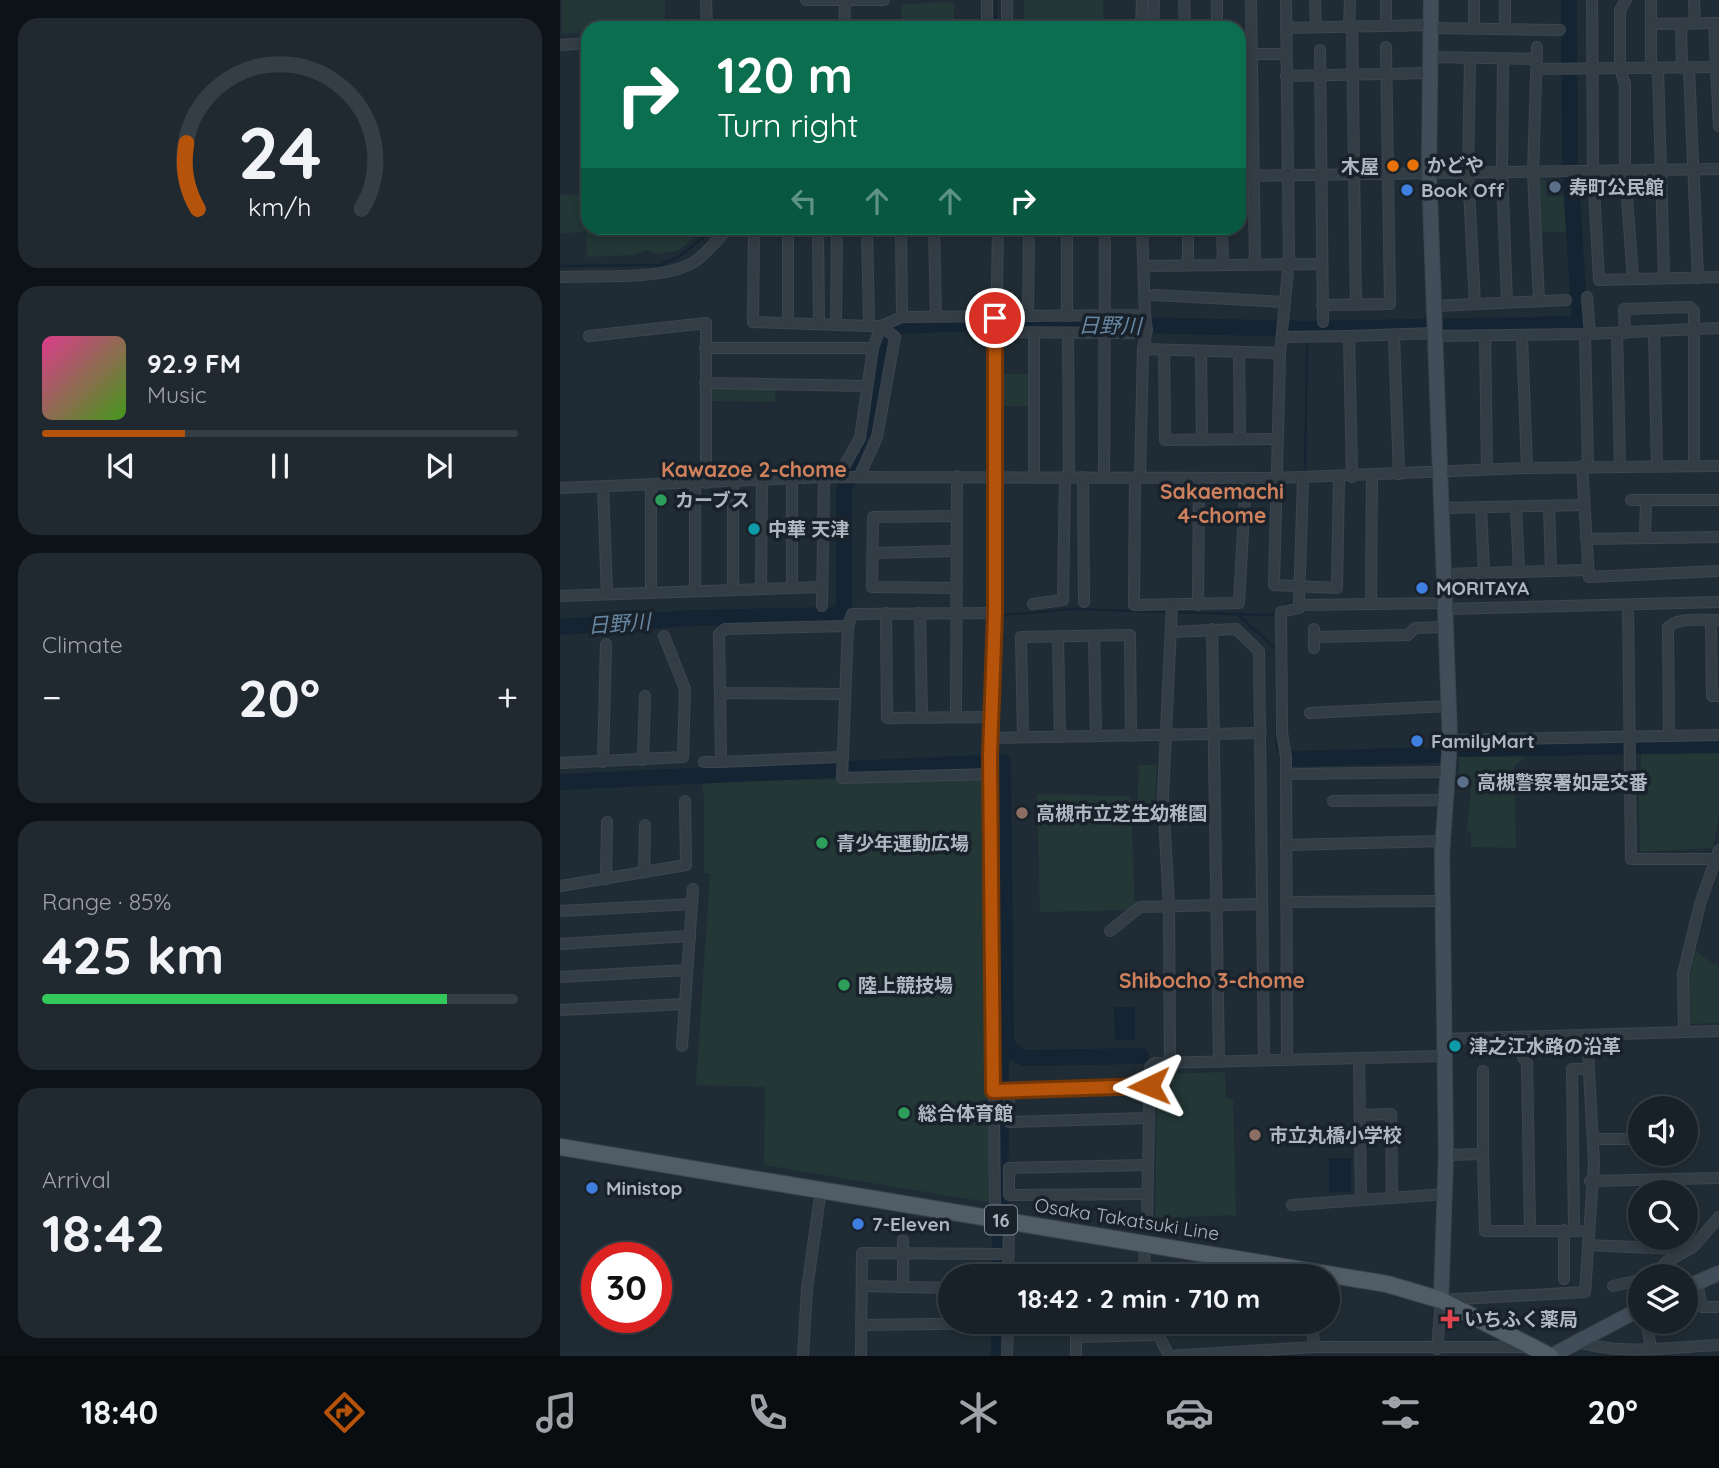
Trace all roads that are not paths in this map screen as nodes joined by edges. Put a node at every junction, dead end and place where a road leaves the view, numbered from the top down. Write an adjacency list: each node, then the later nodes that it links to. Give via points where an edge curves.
1 (706, 0): 23 (street)
2 (806, 0): 22 (street)
3 (884, 0): 22 (street)
4 (987, 0): 25 (street)
5 (1007, 0): 26 (street)
6 (1142, 0): 27 (street)
7 (1154, 0): 28 (street)
8 (1184, 0): 29 (street)
9 (1217, 0): 30 (street)
10 (1251, 0): 48 (street)
11 (1286, 0): 39 (street)
12 (1315, 0): 37 (street)
13 (1349, 0): 36 (street)
14 (1386, 0): 34 (street)
15 (1431, 0): 38 (street)
16 (1474, 0): 40 (street)
17 (1505, 0): 41 (street)
18 (1592, 0): 58 (street)
19 (1626, 0): 57 (street, via 1620,10)
20 (1651, 0): 31 (street)
21 (1694, 0): 32 (street)
22 (845, 1): 24 (street)
23 (707, 21)
24 (844, 21)
25 (987, 21)
26 (1007, 21)
27 (1141, 21)
28 (1153, 21)
29 (1185, 21)
30 (1217, 21)
31 (1651, 24): 35 (street); 55 (street)
32 (1695, 24): 33 (street); 35 (street)
33 (1717, 24): 54 (street)
34 (1386, 25): 36 (street); 38 (street)
35 (1681, 25): 56 (street)
36 (1351, 26): 37 (street); 62 (street)
37 (1316, 27): 39 (street)
38 (1431, 27): 40 (street); 50 (street)
39 (1286, 28): 49 (street)
40 (1474, 29): 41 (street)
41 (1505, 29): 42 (street)
42 (1560, 30)
43 (581, 44): 44 (street)
44 (560, 45)
45 (1385, 47): 60 (street)
46 (1320, 50): 61 (street)
47 (1246, 54): 48 (street)
48 (1252, 54): 49 (street); 78 (street)
49 (1285, 54): 63 (street)
50 (1430, 57): 51 (street); 59 (street)
51 (1470, 58): 52 (street); 69 (street)
52 (1503, 59): 53 (street); 70 (street)
53 (1537, 59): 58 (street, via 1563,68); 73 (street)
54 (1716, 67): 56 (street); 64 (street)
55 (1655, 68): 56 (street); 57 (street); 67 (street)
56 (1686, 68): 68 (street)
57 (1620, 69): 58 (street); 66 (street, via 1625,84)
58 (1592, 70): 71 (street)
59 (1430, 73): 60 (street); 72 (street)
60 (1387, 74): 62 (street); 74 (street)
61 (1320, 75): 62 (street); 63 (street); 76 (street)
62 (1353, 75): 75 (street)
63 (1286, 76): 79 (street)
64 (1719, 126)
65 (1719, 169): 68 (street)
66 (1625, 170): 67 (street); 71 (street); 105 (street)
67 (1659, 170): 68 (street); 103 (street)
68 (1692, 170): 104 (street)
69 (1468, 171): 70 (street); 72 (street); 112 (street)
70 (1502, 171): 73 (street); 111 (street)
71 (1593, 171): 73 (street); 105 (street, via 1599,280)
72 (1429, 172): 74 (street); 115 (street)
73 (1533, 172): 109 (street)
74 (1389, 173): 75 (street); 114 (street, via 1390,304)
75 (1354, 174): 76 (street); 114 (street)
76 (1321, 175): 79 (street); 97 (street)
77 (1246, 176): 78 (street)
78 (1255, 176): 79 (street); 95 (street)
79 (1288, 176): 96 (street)
80 (722, 235): 101 (street, via 682,268)
81 (754, 235): 123 (street, via 753,322)
82 (788, 235): 123 (street)
83 (818, 235): 124 (street)
84 (837, 235): 126 (street)
85 (867, 235): 127 (street)
86 (901, 235): 121 (street)
87 (934, 235): 118 (street)
88 (998, 235): 125 (street)
89 (1029, 235): 119 (street)
90 (1067, 235): 120 (street)
91 (1105, 235): 116 (street)
92 (1142, 235): 100 (street)
93 (1188, 235): 98 (street)
94 (1222, 235): 99 (street)
95 (1255, 264): 96 (street); 99 (street)
96 (1289, 264): 97 (street); 110 (street)
97 (1322, 264): 113 (street)
98 (1188, 265): 99 (street); 100 (street)
99 (1223, 265)
100 (1144, 266): 117 (street)
101 (560, 277)
102 (1719, 277): 104 (street)
103 (1664, 278): 104 (street); 105 (street)
104 (1698, 278)
105 (1633, 279)
106 (1154, 295): 110 (street)
107 (1587, 297): 137 (street)
108 (1566, 300): 109 (street)
109 (1539, 301): 111 (street)
110 (1284, 302): 144 (street)
111 (1507, 302): 112 (street)
112 (1475, 304): 115 (street)
113 (1322, 305): 114 (street); 122 (street)
114 (1356, 305)
115 (1434, 306): 138 (street)
116 (1105, 315): 117 (street); 120 (street); 132 (street)
117 (1145, 315): 135 (street)
118 (936, 316): 121 (street); 125 (street)
119 (1028, 316): 120 (street); 125 (street)
120 (1067, 316)
121 (902, 317): 128 (street)
122 (1323, 322)
123 (788, 323): 124 (street)
124 (819, 324): 126 (street)
125 (995, 324): 133 (street); 168 (street)
126 (836, 325): 127 (street)
127 (869, 326): 128 (street)
128 (881, 326): 146 (street); 155 (street, via 895,337)
129 (1719, 328): 130 (street)
130 (1694, 329): 131 (street); 136 (street, via 1690,307 1624,309); 162 (street)
131 (1654, 331): 136 (street); 161 (street)
132 (1105, 332): 134 (street); 135 (street); 177 (street)
133 (1034, 333): 134 (street); 171 (street)
134 (1068, 333): 172 (street)
135 (1145, 333): 147 (street)
136 (1621, 333): 137 (street); 160 (street)
137 (1588, 334): 143 (street); 159 (street)
138 (1435, 335): 141 (street); 142 (street); 166 (street)
139 (589, 336): 145 (street, via 706,323)
140 (1349, 336): 141 (street); 144 (street); 180 (street)
141 (1394, 336): 167 (street)
142 (1485, 336): 143 (street); 165 (street)
143 (1522, 336): 164 (street)
144 (1282, 337): 151 (street)
145 (705, 348): 146 (street); 152 (street)
146 (873, 348): 153 (street)
147 (1143, 349): 148 (street); 178 (street)
148 (1164, 349): 149 (street); 158 (street, via 1165,440)
149 (1201, 351): 150 (street); 158 (street)
150 (1239, 352): 151 (street); 156 (street)
151 (1280, 353): 157 (street)
152 (705, 383): 153 (street); 188 (street)
153 (867, 386): 154 (street)
154 (862, 421): 155 (street); 174 (street, via 860,438)
155 (879, 424): 175 (street)
156 (1240, 439): 157 (street); 158 (street)
157 (1277, 439): 184 (street)
158 (1202, 440)
159 (1585, 466): 160 (street); 164 (street); 195 (street)
160 (1620, 466): 161 (street)
161 (1657, 466): 162 (street)
162 (1694, 466): 163 (street)
163 (1719, 466)
164 (1527, 468): 165 (street)
165 (1487, 470): 166 (street)
166 (1440, 472): 167 (street); 199 (street)
167 (1399, 474): 169 (street)
168 (997, 475): 170 (street); 171 (street); 234 (street)
169 (1372, 475): 180 (street); 224 (street)
170 (957, 476): 175 (street); 200 (street)
171 (1034, 476): 172 (street)
172 (1067, 476): 176 (street); 225 (street, via 1063,600)
173 (824, 477): 174 (street); 181 (street); 212 (street)
174 (838, 477): 175 (street)
175 (859, 477)
176 (1083, 477): 177 (street); 222 (street)
177 (1104, 477): 178 (street)
178 (1138, 477): 182 (street); 226 (street, via 1134,605)
179 (1339, 477): 180 (street); 185 (street); 213 (street, via 1336,588)
180 (1352, 477)
181 (792, 478): 186 (street); 215 (street)
182 (1199, 478): 183 (street); 227 (street)
183 (1246, 478): 184 (street); 227 (street, via 1239,603)
184 (1277, 478): 185 (street); 213 (street, via 1275,585)
185 (1303, 478): 213 (street)
186 (762, 479): 187 (street); 214 (street)
187 (733, 481): 188 (street); 217 (street)
188 (700, 483): 189 (street); 218 (street)
189 (651, 485): 190 (street); 219 (street)
190 (603, 487): 191 (street); 220 (street)
191 (560, 488)
192 (1631, 500): 193 (street)
193 (1646, 500): 194 (street); 202 (street)
194 (1719, 500)
195 (1583, 505): 196 (street); 203 (street)
196 (1549, 506): 198 (street); 207 (street)
197 (1480, 507): 198 (street); 199 (street); 210 (street)
198 (1516, 507): 209 (street)
199 (1441, 508): 211 (street)
200 (957, 516): 204 (street); 205 (street, via 873,517)
201 (1719, 537): 202 (street)
202 (1645, 538): 203 (street)
203 (1586, 539): 206 (street)
204 (957, 551): 205 (street); 216 (street)
205 (873, 553): 216 (street, via 872,587)
206 (1588, 570): 207 (street); 208 (street, via 1589,577)
207 (1550, 571): 209 (street)
208 (1719, 571)
209 (1519, 572): 210 (street)
210 (1484, 573): 211 (street)
211 (1444, 574): 230 (street)
212 (822, 587): 215 (street); 228 (street)
213 (1299, 587): 229 (street)
214 (761, 588): 215 (street); 217 (street)
215 (792, 588)
216 (957, 588): 233 (street)
217 (733, 589): 218 (street)
218 (695, 591): 219 (street)
219 (652, 592): 220 (street)
220 (607, 594): 221 (street)
221 (560, 596)
222 (1084, 602)
223 (1719, 602): 231 (street)
224 (1371, 603): 229 (street); 230 (street)
225 (1032, 604)
226 (1172, 605): 227 (street); 240 (street)
227 (1198, 605)
228 (822, 606)
229 (1299, 606): 275 (street, via 1281,612)
230 (1444, 606): 231 (street); 238 (street)
231 (1628, 606): 266 (street)
232 (920, 613): 233 (street); 235 (street); 254 (street)
233 (957, 613): 234 (street); 252 (street)
234 (995, 613): 253 (street)
235 (886, 614): 237 (street, via 852,614); 254 (street, via 887,718)
236 (1715, 620): 249 (street, via 1712,696); 261 (street, via 1674,622 1668,627)
237 (848, 626): 246 (street, via 725,629 719,634); 247 (street, via 848,686)
238 (1445, 627): 244 (street, via 1415,628 1408,635 1377,631); 250 (street)
239 (1212, 629): 240 (street); 255 (street, via 1236,629 1259,651); 256 (street)
240 (1171, 632): 257 (street)
241 (664, 636): 268 (street, via 685,689 685,751 683,757 674,759)
242 (1058, 636): 243 (street); 262 (street, via 1021,637); 263 (street)
243 (1094, 636): 259 (street); 260 (street, via 1130,635)
244 (1314, 638)
245 (607, 644): 269 (street)
246 (720, 693): 247 (street); 271 (street)
247 (843, 694): 267 (street)
248 (645, 696): 268 (street)
249 (1719, 696)
250 (1447, 706): 251 (street); 265 (street)
251 (1310, 713)
252 (956, 717): 253 (street); 254 (street)
253 (992, 717): 264 (street)
254 (922, 718)
255 (1261, 733): 256 (street); 292 (street)
256 (1214, 734): 257 (street); 291 (street)
257 (1167, 735): 260 (street); 293 (street, via 1163,796)
258 (1719, 735): 261 (street)
259 (1096, 736): 260 (street); 263 (street)
260 (1131, 736)
261 (1669, 736): 266 (street)
262 (1023, 737): 263 (street); 264 (street)
263 (1060, 737)
264 (991, 738): 273 (street)
265 (1450, 740): 266 (street); 274 (street)
266 (1630, 743): 283 (street, via 1631,859)
267 (841, 759): 271 (street); 273 (street, via 842,778)
268 (643, 760): 269 (street)
269 (603, 762): 272 (street)
270 (704, 762): 271 (street)
271 (720, 762)
272 (560, 763)
273 (991, 771): 317 (street)
274 (1450, 772): 275 (street); 276 (street)
275 (1286, 774): 282 (street)
276 (1447, 800): 278 (street); 281 (street)
277 (685, 801): 284 (street, via 686,865)
278 (1334, 801)
279 (607, 822): 285 (street)
280 (645, 825): 284 (street)
281 (1444, 841): 282 (street); 288 (street)
282 (1286, 845): 289 (street)
283 (1717, 855): 303 (street, via 1683,974)
284 (645, 872): 285 (street)
285 (606, 879): 286 (street)
286 (560, 886)
287 (693, 888): 290 (street)
288 (1441, 901): 289 (street); 306 (street)
289 (1286, 902): 311 (street)
290 (692, 904): 294 (street); 296 (street)
291 (1216, 904): 292 (street); 293 (street); 312 (street)
292 (1262, 904): 310 (street)
293 (1169, 906): 295 (street, via 1140,907); 313 (street)
294 (560, 911)
295 (1110, 931)
296 (690, 936): 297 (street); 298 (street)
297 (560, 944)
298 (687, 970): 299 (street); 300 (street)
299 (560, 977)
300 (685, 1004): 301 (street); 307 (street)
301 (560, 1010)
302 (1719, 1031): 303 (street)
303 (1684, 1032): 304 (street)
304 (1587, 1035): 305 (street); 314 (street)
305 (1521, 1037): 306 (street); 340 (street, via 1527,1063)
306 (1444, 1039): 308 (street)
307 (682, 1046)
308 (1444, 1056): 309 (street); 324 (street)
309 (1359, 1058): 311 (street); 318 (street)
310 (1264, 1060): 311 (street); 312 (street)
311 (1287, 1060)
312 (1219, 1062): 313 (street)
313 (1170, 1063): 316 (street, via 1150,1067)
314 (1588, 1069): 320 (street); 339 (street, via 1572,1069)
315 (1483, 1071): 323 (street)
316 (1149, 1086): 317 (street); 319 (street)
317 (1001, 1091): 319 (street, via 1009,1122); 329 (street)
318 (1360, 1115): 333 (street, via 1391,1114); 334 (street)
319 (1149, 1118): 325 (street)
320 (1594, 1139): 321 (street); 327 (street)
321 (1628, 1139)
322 (560, 1147): 330 (main road, Osaka Takatsuki Line / 16)
323 (1483, 1154): 324 (street); 340 (street, via 1485,1231)
324 (1446, 1155): 332 (street)
325 (1148, 1165): 328 (street, via 1009,1168); 331 (street)
326 (1719, 1178): 327 (street)
327 (1590, 1181): 341 (street)
328 (1009, 1186): 329 (street); 331 (street, via 1009,1195)
329 (994, 1187): 337 (street)
330 (821, 1189): 337 (main road, Osaka Takatsuki Line / 16); 380 (street)
331 (1147, 1194): 338 (street)
332 (1446, 1194): 333 (street); 360 (street)
333 (1392, 1198): 334 (street)
334 (1361, 1200): 335 (street)
335 (1292, 1205)
336 (1719, 1217): 350 (street, via 1693,1247)
337 (1002, 1220): 343 (main road, Osaka Takatsuki Line / 16); 347 (street)
338 (1147, 1222)
339 (1569, 1230): 340 (street); 341 (street); 352 (street)
340 (1530, 1231)
341 (1589, 1231): 344 (street)
342 (903, 1240): 346 (street)
343 (1144, 1243): 349 (street); 360 (main road, Osaka Takatsuki Line / 16, via 1387,1284)
344 (1588, 1245): 345 (street); 360 (street, via 1586,1292)
345 (1628, 1247)
346 (903, 1254): 347 (street); 355 (street, via 862,1253); 357 (street)
347 (1009, 1254): 348 (street)
348 (1009, 1264)
349 (1145, 1264)
350 (1664, 1264)
351 (1719, 1273): 354 (street)
352 (1564, 1279)
353 (1628, 1283): 356 (street)
354 (1698, 1283)
355 (862, 1286): 357 (street); 364 (street)
356 (1613, 1286)
357 (903, 1287): 358 (street)
358 (938, 1288)
359 (1698, 1299): 361 (street, via 1702,1307)
360 (1441, 1300): 372 (main road, Osaka Takatsuki Line / 16); 376 (street)
361 (1719, 1307)
362 (1628, 1315): 370 (street)
363 (938, 1323): 364 (street)
364 (861, 1325): 381 (street)
365 (1008, 1334): 382 (street)
366 (1313, 1334): 371 (street)
367 (1646, 1334): 375 (street)
368 (1159, 1335): 369 (street); 384 (street)
369 (1076, 1337): 383 (street)
370 (1575, 1341): 375 (street, via 1593,1347); 386 (street)
371 (1314, 1347): 377 (street); 379 (street)
372 (1535, 1347): 374 (street); 386 (main road, Osaka Takatsuki Line / 16)
373 (1718, 1348): 378 (street)
374 (1456, 1349): 376 (street); 385 (street)
375 (1646, 1349): 378 (street); 387 (street)
376 (1441, 1351): 377 (street)
377 (1358, 1352)
378 (1675, 1352)
379 (1192, 1355): 384 (street)
380 (803, 1356)
381 (861, 1356)
382 (1007, 1356)
383 (1076, 1356)
384 (1170, 1356)
385 (1466, 1356)
386 (1551, 1356)
387 (1629, 1356)

